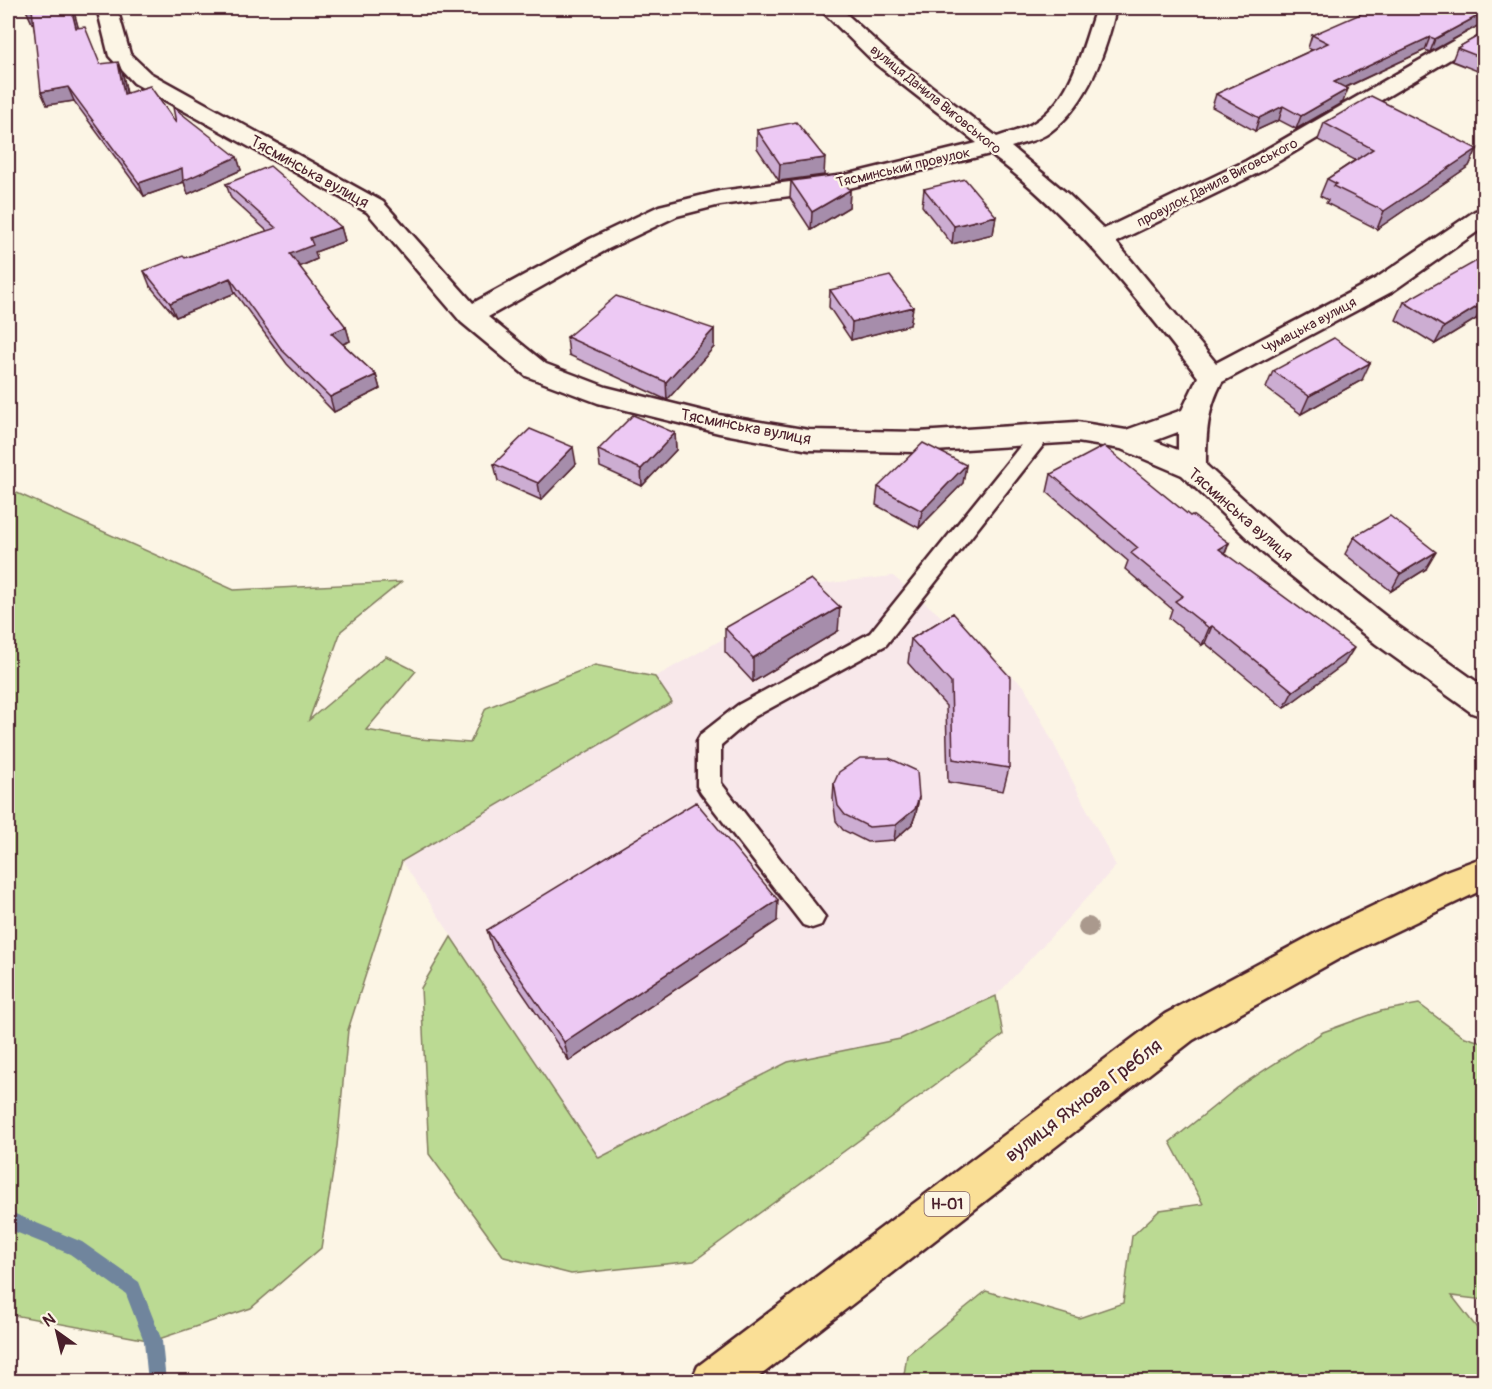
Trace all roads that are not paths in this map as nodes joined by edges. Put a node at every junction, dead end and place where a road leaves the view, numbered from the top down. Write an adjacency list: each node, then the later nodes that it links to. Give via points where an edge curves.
1 (107, 8): 8 (street, Тясминська вулиця, via 120,56 142,78 375,207)
2 (829, 8): 5 (street, вулиця Данила Виговського, via 882,59)
3 (1106, 8): 5 (street, Тясминський провулок, via 1082,77 1065,108 1040,129)
4 (1485, 31): 7 (street, провулок Данила Виговського, via 1254,166)
5 (994, 146): 7 (street, вулиця Данила Виговського, via 1059,198); 8 (street, Тясминський провулок, via 845,182 720,198 668,211 599,244)
6 (1485, 216): 9 (street, Чумацька вулиця, via 1384,285)
7 (1102, 239): 9 (street, вулиця Данила Виговського)
8 (470, 316): 11 (street, Тясминська вулиця, via 536,370 598,394 719,424 809,440 918,442)
9 (1212, 376): 10 (street)
10 (1192, 417): 12 (street); 13 (street)
11 (1041, 434): 12 (street, Тясминська вулиця, via 1077,432); 16 (lane, via 879,639 746,711 709,741 709,786)
12 (1126, 440): 13 (street, Тясминська вулиця)
13 (1192, 468): 14 (street, Тясминська вулиця, via 1274,545 1387,635)
14 (1485, 704)
15 (1485, 873): 17 (main road, вулиця Яхнова Гребля / Н-01, via 1329,945 1179,1027)
16 (812, 917)
17 (714, 1382)

